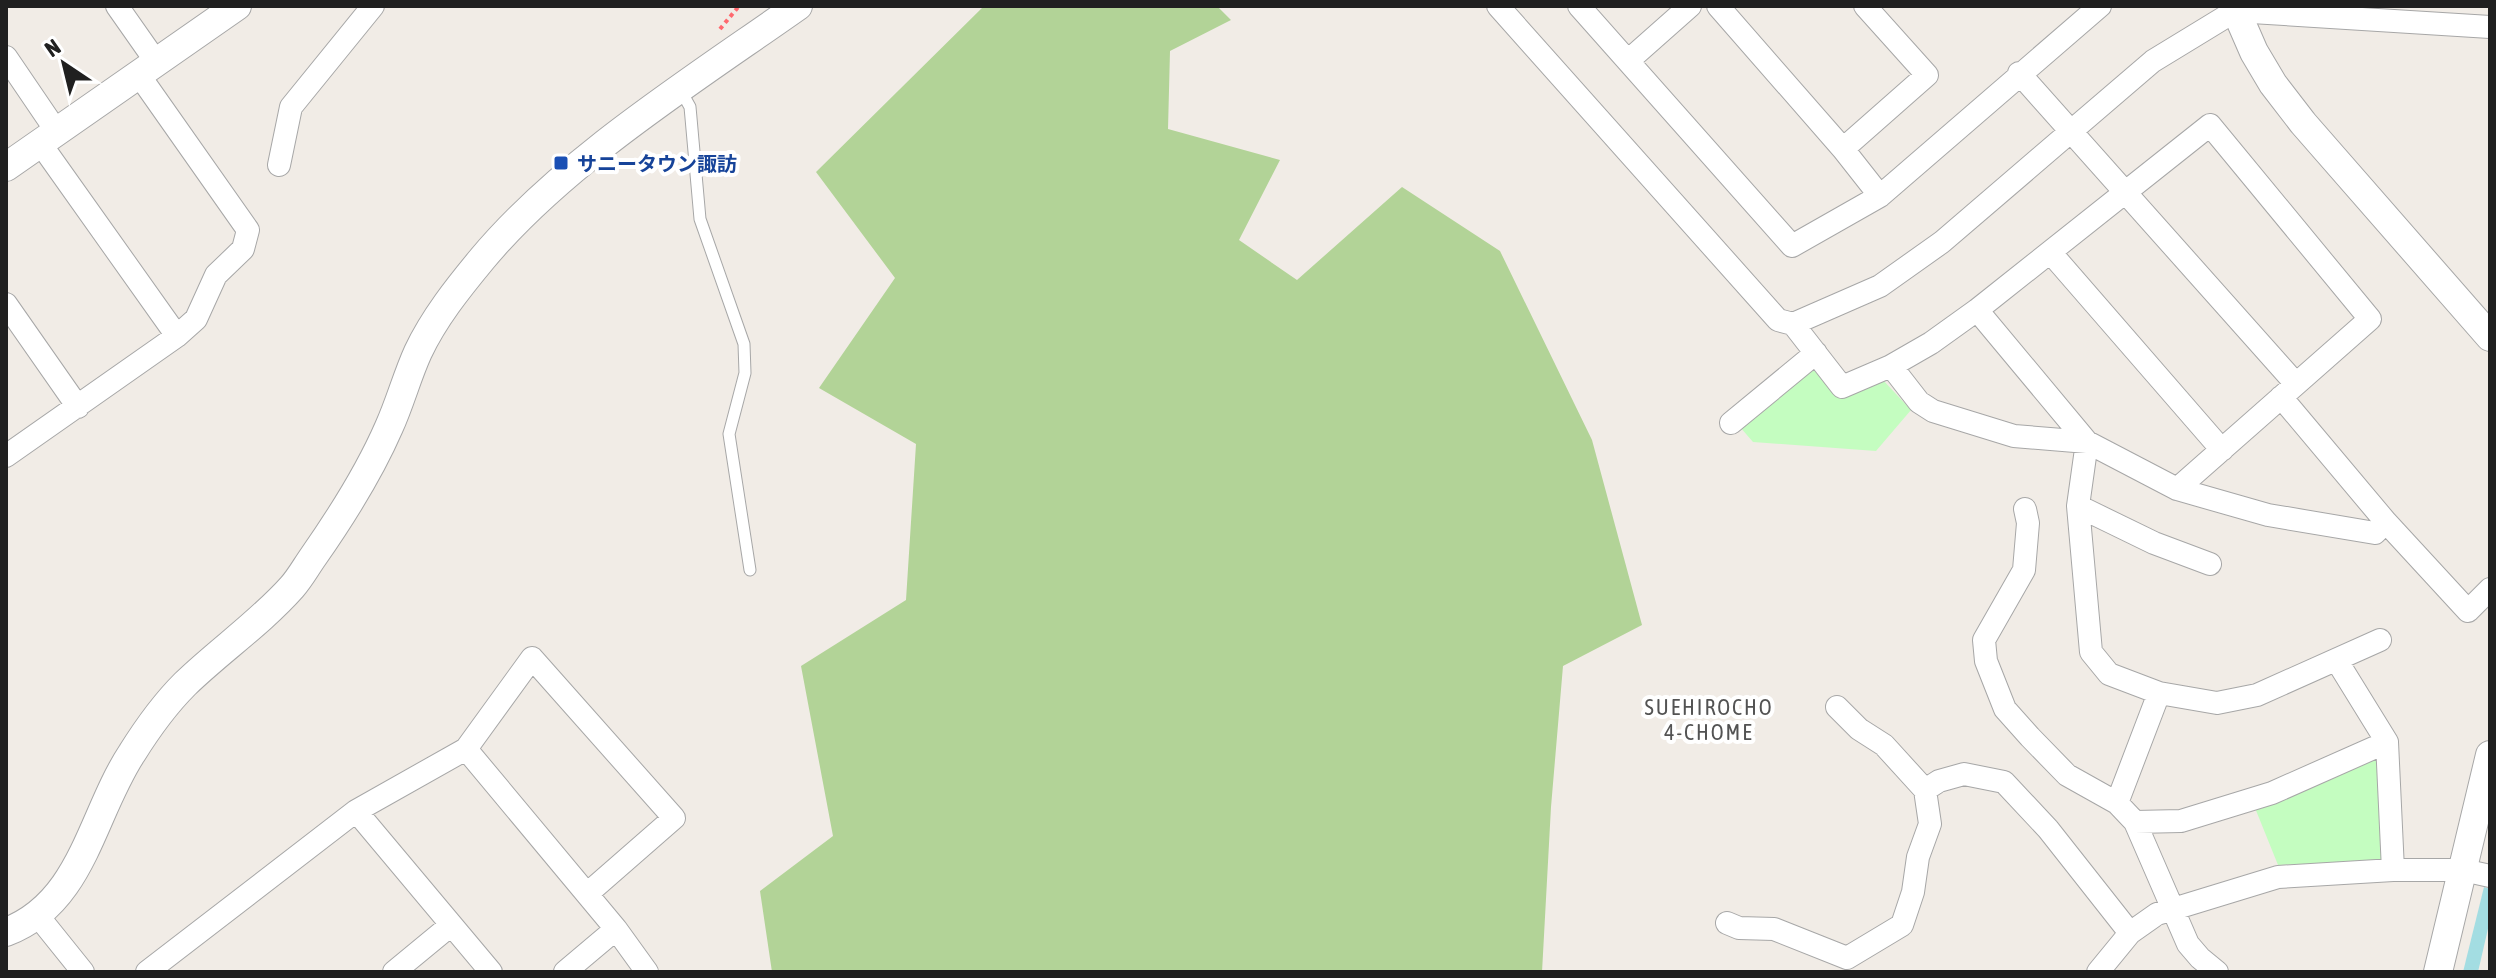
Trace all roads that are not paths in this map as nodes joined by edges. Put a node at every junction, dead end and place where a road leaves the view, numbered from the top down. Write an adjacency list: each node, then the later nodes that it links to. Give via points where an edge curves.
1 (117, 6): 15 (street)
2 (237, 6): 15 (street)
3 (373, 6): 21 (street, via 291,107)
4 (798, 6): 17 (street)
5 (1579, 6): 14 (street)
6 (1690, 6): 14 (street)
7 (1718, 6): 20 (street)
8 (1865, 6): 20 (street, via 1927,75)
9 (2100, 6): 16 (street)
10 (1500, 7): 28 (street, via 1778,320)
11 (2234, 9): 12 (street); 18 (street, via 2153,61); 30 (street, via 2273,84 2303,123)
12 (2490, 27)
13 (6, 57): 19 (street)
14 (1629, 60): 24 (street, via 1792,246)
15 (148, 69): 19 (street); 29 (street, via 248,230 243,249 216,275 196,319)
16 (2019, 73): 18 (street); 24 (street)
17 (680, 89): 44 (lane, via 690,107 700,219 747,359 729,434); 61 (street, via 534,205 444,307 419,350 388,429 322,544 293,587 184,685 154,720 129,756 71,877)
18 (2072, 131): 23 (street); 28 (street, via 1942,242 1880,286)
19 (49, 138): 22 (street); 29 (street)
20 (1843, 149): 24 (street)
21 (279, 165)
22 (6, 167)
23 (2127, 193): 25 (street); 33 (street); 33 (street, via 2210,125 2370,319)
24 (1880, 196)
25 (2050, 252): 27 (street); 37 (street)
26 (6, 304): 34 (street)
27 (1977, 310): 32 (street); 36 (street)
28 (1793, 324): 31 (street)
29 (177, 336): 34 (street)
30 (2490, 337)
31 (1816, 353): 32 (street, via 1842,387); 35 (street)
32 (1891, 366): 36 (street, via 1919,402 1933,411 2014,436)
33 (2288, 390): 37 (street); 42 (street)
34 (78, 407): 38 (street)
35 (1731, 423)
36 (2087, 442): 39 (street); 40 (street)
37 (2222, 450): 39 (street)
38 (6, 456)
39 (2177, 489): 42 (street, via 2268,515 2375,533)
40 (2078, 506): 43 (street); 48 (street, via 2091,652 2109,674)
41 (2025, 509): 54 (street, via 2024,570 1984,640 1986,661 2005,709 2030,737 2067,775)
42 (2386, 522): 45 (street, via 2468,611)
43 (2210, 564)
44 (750, 570)
45 (2490, 589)
46 (2380, 640): 47 (street)
47 (2337, 661): 48 (street, via 2257,695 2217,703); 50 (street)
48 (2159, 693): 54 (street)
49 (1837, 707): 53 (street, via 1884,745)
50 (2387, 742): 56 (street, via 2272,793 2181,821); 57 (street)
51 (466, 749): 55 (street); 59 (street); 59 (street, via 532,658 674,818)
52 (2490, 755): 58 (street)
53 (1925, 790): 62 (street, via 1930,824 1902,925 1847,958 1774,929); 66 (street, via 1964,774 2004,782)
54 (2117, 803): 56 (street)
55 (356, 811): 63 (street); 68 (street)
56 (2135, 822): 60 (street)
57 (2393, 870): 58 (street); 60 (street, via 2278,877)
58 (2476, 873): 75 (street)
59 (587, 894): 64 (street)
60 (2173, 907): 66 (street); 74 (street, via 2188,944)
61 (38, 916): 65 (street); 67 (street)
62 (1727, 923)
63 (451, 925): 69 (street); 70 (street)
64 (616, 929): 71 (street); 72 (street)
65 (6, 932)
66 (2130, 933): 73 (street)
67 (83, 972)
68 (147, 972)
69 (394, 972)
70 (491, 972)
71 (565, 972)
72 (647, 972)
73 (2098, 972)
74 (2217, 972)
75 (2438, 972)

